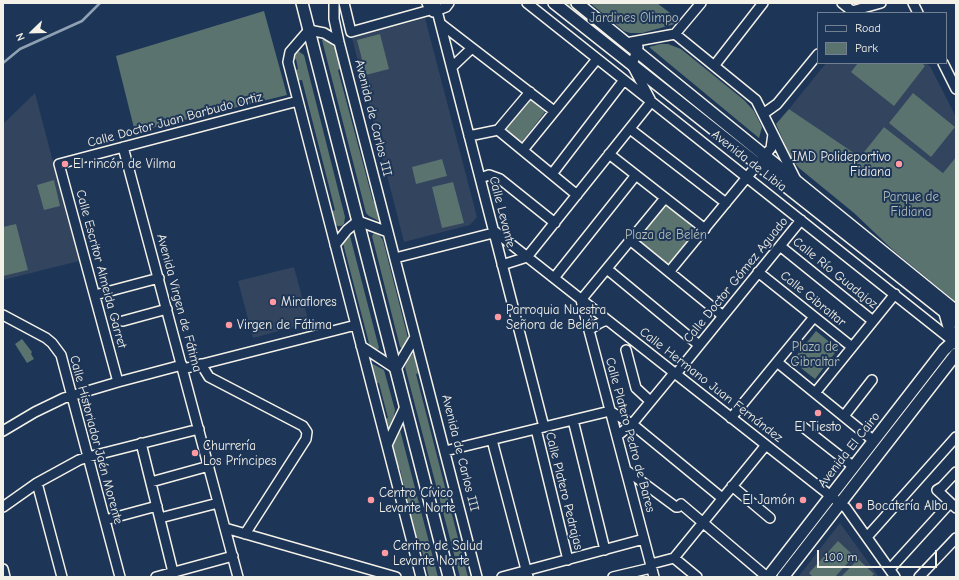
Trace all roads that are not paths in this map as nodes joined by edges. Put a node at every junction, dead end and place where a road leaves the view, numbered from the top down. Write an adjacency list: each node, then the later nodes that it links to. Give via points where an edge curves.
1 (334, 3): 20 (street, Avenida de Carlos III, via 334,18)
2 (344, 3): 3 (street, via 351,32 430,10)
3 (427, 3)
4 (449, 3): 14 (street, via 446,7)
5 (527, 3): 26 (street, Avenida de Libia)
6 (554, 3): 28 (main road, Avenida de Libia)
7 (577, 3): 22 (main road, Avenida de Libia)
8 (700, 3): 19 (street)
9 (763, 3): 29 (street)
10 (842, 3): 15 (street)
11 (881, 3): 15 (street)
12 (913, 3): 16 (street)
13 (301, 5): 18 (main road)
14 (436, 7): 17 (street, Calle Levante); 20 (street)
15 (852, 12)
16 (918, 12)
17 (441, 24): 23 (street); 30 (street, Calle Levante)
18 (309, 30): 20 (street); 34 (street, via 290,52 288,62); 57 (main road)
19 (675, 34): 21 (street); 29 (street, Avenida de Libia)
20 (340, 39): 60 (street, Avenida de Carlos III)
21 (640, 40): 22 (street); 24 (street)
22 (626, 43): 24 (main road, Avenida de Libia)
23 (472, 48): 30 (street); 33 (street)
24 (637, 52): 28 (street); 45 (main road, Avenida de Libia)
25 (817, 55): 37 (street, via 777,104)
26 (597, 59): 31 (street, Avenida de Libia); 36 (street)
27 (944, 64): 32 (street)
28 (632, 65): 35 (street); 47 (main road, Avenida de Libia)
29 (714, 66): 37 (street, Avenida de Libia, via 756,100)
30 (452, 67): 41 (street, Calle Levante)
31 (624, 80): 35 (street, Avenida de Libia); 48 (street)
32 (956, 89)
33 (530, 92): 36 (street); 39 (street)
34 (298, 101): 42 (street, Calle Doctor Juan Barbudo Ortiz); 63 (street)
35 (651, 102): 38 (street); 51 (street, Avenida de Libia)
36 (554, 111): 43 (street)
37 (763, 114): 40 (street, Avenida de Libia)
38 (630, 129): 44 (street); 55 (street)
39 (498, 130): 41 (street); 43 (street)
40 (773, 134): 45 (street, Avenida de Libia, via 771,148); 52 (street, Avenida de Libia)
41 (469, 136): 50 (street, Calle Levante)
42 (123, 147): 46 (street, Calle Doctor Juan Barbudo Ortiz); 71 (street, Avenida Virgen de Fátima)
43 (523, 150): 48 (street)
44 (610, 154): 49 (street); 53 (street)
45 (765, 155): 47 (street, Avenida de Libia); 52 (main road, Avenida de Libia)
46 (59, 164): 74 (street, Calle Escritor Almeida Garret)
47 (758, 164): 51 (street); 77 (main road, Avenida de Libia)
48 (552, 174): 53 (street)
49 (636, 175): 54 (street); 72 (street)
50 (480, 178): 58 (street, via 489,175 500,179); 61 (street, Calle Levante)
51 (747, 178): 55 (street); 56 (street, Avenida de Libia)
52 (796, 180): 77 (main road, Avenida de Libia)
53 (577, 195): 58 (street)
54 (665, 198): 59 (street); 62 (street)
55 (726, 203): 59 (street)
56 (800, 220): 64 (street, Calle Doctor Gómez Aguado); 73 (street, Avenida de Libia)
57 (358, 221): 60 (street); 63 (street); 97 (main road)
58 (554, 223): 65 (street)
59 (705, 229): 69 (street)
60 (388, 232): 66 (street, Avenida de Carlos III)
61 (493, 232): 65 (street, Calle Hermano Juan Fernández); 66 (street); 67 (street, Calle Levante)
62 (630, 240): 68 (street); 69 (street)
63 (335, 245): 85 (street)
64 (780, 246): 70 (street, Calle Doctor Gómez Aguado); 83 (street, Calle Río Guadajoz)
65 (527, 257): 67 (street); 72 (street, Calle Hermano Juan Fernández)
66 (395, 258): 87 (street, Avenida de Carlos III)
67 (502, 265): 111 (street, Calle Levante)
68 (607, 269): 75 (street); 89 (street)
69 (670, 272): 79 (street)
70 (758, 272): 79 (street, Calle Doctor Gómez Aguado); 80 (street, Calle Gibraltar)
71 (159, 278): 74 (street); 76 (street, Avenida Virgen de Fátima)
72 (554, 278): 75 (street, Calle Hermano Juan Fernández)
73 (895, 294): 83 (street); 88 (street, Avenida de Libia)
74 (94, 295): 100 (street, Calle Escritor Almeida Garret)
75 (581, 300): 82 (street, Calle Hermano Juan Fernández); 86 (street, Calle Platero Pedro de Bares)
76 (167, 309): 81 (street); 96 (street, Avenida Virgen de Fátima)
77 (951, 312): 84 (main road, Avenida de Libia); 88 (main road)
78 (3, 315): 102 (street, Calle Historiador Jaén Morente, via 52,343 61,355)
79 (723, 316): 89 (street, Calle Doctor Gómez Aguado)
80 (814, 316): 91 (street, Calle Gibraltar); 94 (street)
81 (123, 320)
82 (608, 321): 86 (street); 98 (street, Calle Hermano Juan Fernández)
83 (873, 321): 91 (street)
84 (956, 321)
85 (356, 325): 90 (street); 95 (street)
86 (589, 330): 105 (street, Calle Platero Pedro de Bares)
87 (415, 337): 97 (street); 121 (street, Avenida de Carlos III)
88 (955, 341): 117 (main road, Avenida El Cairo, via 944,350)
89 (699, 345): 98 (street, Calle Doctor Gómez Aguado)
90 (361, 346): 97 (street); 119 (street)
91 (852, 347): 101 (street)
92 (626, 350): 103 (street, via 636,388)
93 (956, 354): 133 (main road, Avenida El Cairo)
94 (777, 362): 101 (street); 107 (street)
95 (201, 364): 96 (street); 142 (street, via 209,377 303,426 308,432)
96 (182, 367): 100 (street); 112 (street, Avenida Virgen de Fátima)
97 (396, 370): 104 (main road)
98 (675, 374): 103 (street, Calle Doctor Gómez Aguado); 107 (street, Calle Hermano Juan Fernández)
99 (872, 380): 106 (street)
100 (118, 382): 102 (street)
101 (815, 393): 106 (street)
102 (72, 396): 113 (street, via 44,407); 122 (street, Calle Historiador Jaén Morente)
103 (650, 401): 109 (street, Calle Doctor Gómez Aguado)
104 (405, 407): 119 (street); 163 (main road)
105 (610, 411): 108 (street); 109 (street); 114 (street, Calle Platero Pedro de Bares)
106 (844, 416): 117 (street)
107 (731, 418): 120 (street, Calle Hermano Juan Fernández)
108 (573, 420): 111 (street); 146 (street)
109 (632, 424): 114 (street, Calle Doctor Gómez Aguado); 131 (street)
110 (803, 427): 124 (street)
111 (540, 428): 116 (street); 149 (street, Calle Platero Pedrajas)
112 (199, 429): 118 (street); 123 (street, Avenida Virgen de Fátima)
113 (3, 431)
114 (617, 436): 125 (street, Calle Platero Pedro de Bares)
115 (956, 437): 143 (street)
116 (492, 440): 121 (street); 155 (street)
117 (874, 441): 124 (main road, Avenida El Cairo)
118 (141, 443): 122 (street); 127 (street)
119 (387, 445): 162 (street)
120 (766, 445): 129 (street); 130 (street, Calle Hermano Juan Fernández)
121 (445, 451): 164 (street, Avenida de Carlos III)
122 (88, 457): 128 (street); 139 (street, Calle Historiador Jaén Morente)
123 (209, 466): 127 (street); 132 (street, Avenida Virgen de Fátima)
124 (854, 467): 130 (main road, Avenida El Cairo)
125 (626, 470): 140 (street, via 676,507 681,504); 145 (street, Calle Platero Pedro de Bares)
126 (956, 472): 134 (street, via 937,490)
127 (151, 482): 135 (street)
128 (37, 483): 136 (street); 157 (street)
129 (732, 486): 131 (street); 138 (street)
130 (831, 497): 133 (street, Calle Hermano Juan Fernández); 169 (main road, Avenida El Cairo)
131 (722, 498): 140 (street)
132 (218, 503): 137 (street); 141 (street, Avenida Virgen de Fátima)
133 (840, 504): 143 (street, Calle Hermano Juan Fernández, via 849,511); 170 (main road, Avenida El Cairo)
134 (953, 505): 152 (street)
135 (157, 506): 137 (street); 139 (street)
136 (3, 508)
137 (160, 518): 153 (street)
138 (770, 518)
139 (105, 520): 158 (street, Calle Historiador Jaén Morente)
140 (703, 522): 148 (street); 169 (street)
141 (225, 528): 142 (street); 147 (street, Avenida Virgen de Fátima)
142 (245, 534): 154 (street)
143 (867, 537): 152 (street, Calle Hermano Juan Fernández)
144 (956, 538): 172 (street)
145 (644, 539): 146 (street); 150 (street, Calle Platero Pedro de Bares)
146 (605, 550): 149 (street)
147 (233, 556): 153 (street); 160 (street, Avenida Virgen de Fátima)
148 (674, 558): 150 (street); 168 (street)
149 (568, 560): 155 (street)
150 (651, 566): 166 (street); 167 (street, Calle Platero Pedro de Bares)
151 (3, 569): 156 (street)
152 (890, 569): 171 (street, Calle Hermano Juan Fernández)
153 (173, 572): 159 (street)
154 (369, 574): 161 (street)
155 (527, 574): 165 (street)
156 (5, 577)
157 (62, 577)
158 (120, 577)
159 (156, 577)
160 (238, 577)
161 (396, 577)
162 (421, 577)
163 (449, 577)
164 (477, 577)
165 (502, 577)
166 (613, 577)
167 (654, 577)
168 (697, 577)
169 (768, 577)
170 (783, 577)
171 (895, 577)
172 (919, 577)

